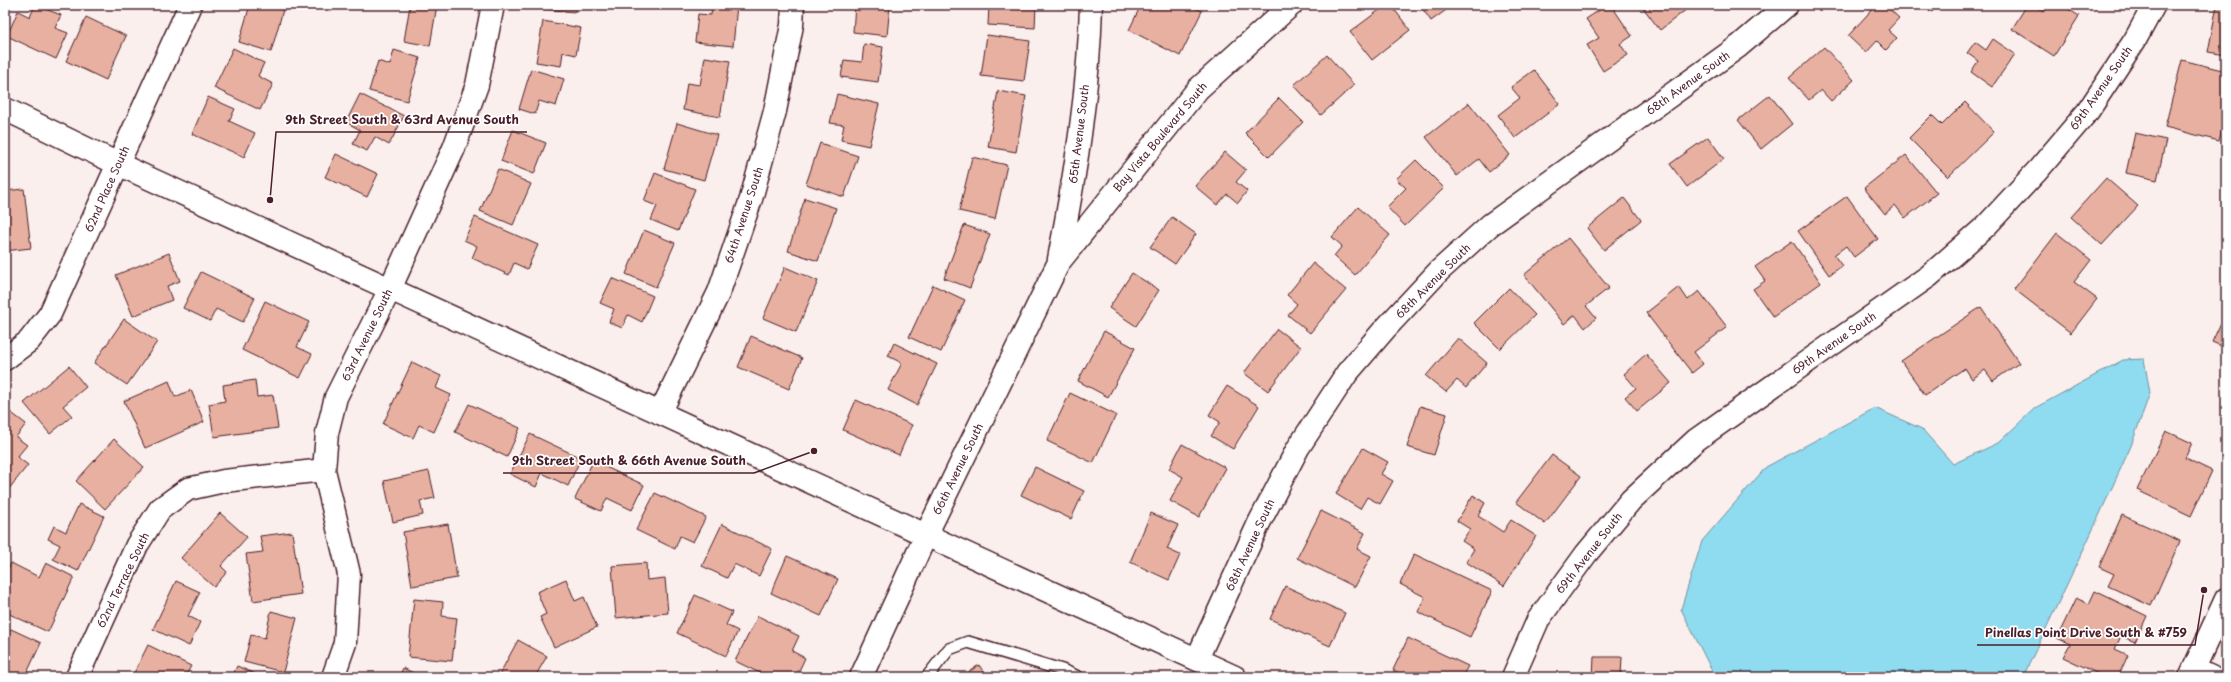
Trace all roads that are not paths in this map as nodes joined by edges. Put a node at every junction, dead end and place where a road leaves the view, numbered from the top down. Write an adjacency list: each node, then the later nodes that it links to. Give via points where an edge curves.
1 (190, 5): 9 (street, 62nd Place South)
2 (493, 5): 11 (street, 63rd Avenue South, via 477,85 457,142)
3 (793, 5): 13 (street, 64th Avenue South, via 792,25 775,111 751,200 719,292)
4 (1091, 5): 10 (street, 65th Avenue South, via 1090,45 1075,174)
5 (1291, 5): 10 (street, Bay Vista Boulevard South, via 1198,89)
6 (1787, 5): 17 (street, 68th Avenue South, via 1739,46 1490,225 1439,271 1384,330 1348,373 1298,448 1259,523)
7 (2154, 5): 25 (street, 69th Avenue South, via 2135,40 2088,111 1986,226 1929,276 1696,440 1631,500 1586,554 1538,620)
8 (5, 109): 9 (street)
9 (118, 164): 11 (street); 12 (street, 62nd Place South, via 50,314 29,341)
10 (1058, 262): 15 (street, 66th Avenue South)
11 (390, 289): 13 (street); 14 (street, 63rd Avenue South, via 336,398 326,433)
12 (5, 359)
13 (660, 413): 15 (street)
14 (324, 470): 19 (street, 62nd Terrace South, via 224,481 188,489 160,509 138,545); 20 (street, 63rd Avenue South, via 349,574 345,643)
15 (926, 535): 17 (street); 21 (street, 66th Avenue South)
16 (2226, 599): 18 (street)
17 (1197, 659): 24 (street)
18 (2198, 674)
19 (77, 677)
20 (333, 677)
21 (862, 677)
22 (927, 677): 23 (lane, via 949,649 968,642)
23 (1078, 677)
24 (1235, 677)
25 (1513, 677)

